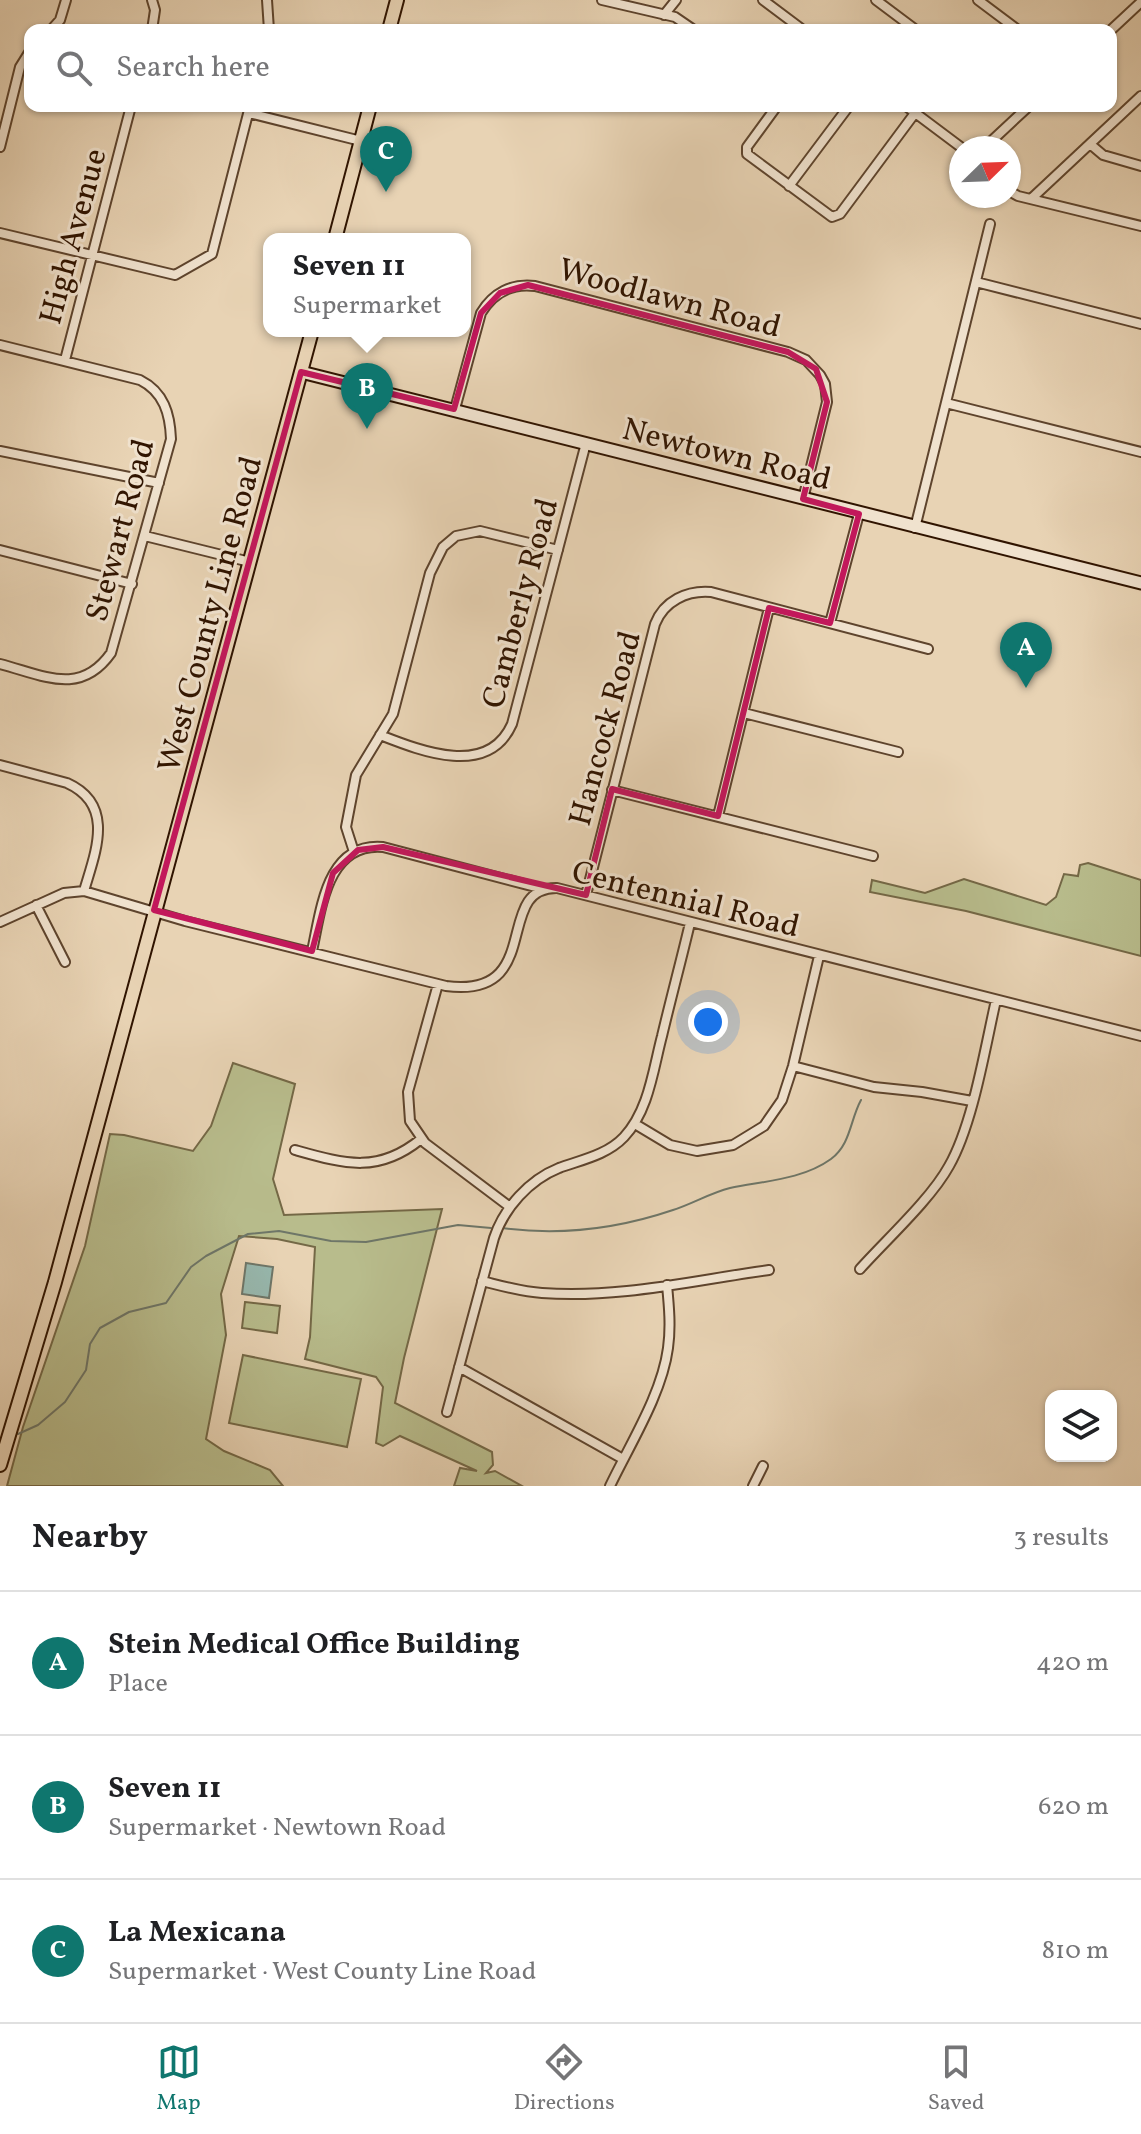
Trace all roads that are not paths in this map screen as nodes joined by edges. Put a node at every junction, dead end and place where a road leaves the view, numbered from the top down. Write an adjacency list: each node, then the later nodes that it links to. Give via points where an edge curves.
1 (66, 0): 14 (street)
2 (152, 0): 15 (street)
3 (267, 0): 16 (street)
4 (397, 0): 17 (main road)
5 (602, 0): 13 (street)
6 (676, 0): 13 (street)
7 (763, 0): 19 (street)
8 (876, 0): 20 (street)
9 (978, 0): 21 (street)
10 (1124, 0): 12 (street)
11 (1141, 2): 12 (street)
12 (1133, 9): 22 (street)
13 (664, 15): 18 (street)
14 (56, 24)
15 (153, 24)
16 (269, 24)
17 (391, 24)
18 (686, 24)
19 (795, 24)
20 (908, 24)
21 (1010, 24)
22 (1117, 24)
23 (24, 61): 37 (street)
24 (1141, 96): 36 (street)
25 (129, 112): 46 (street, High Avenue)
26 (248, 112): 46 (street, via 212,254 175,275)
27 (260, 112): 35 (street)
28 (368, 112): 35 (main road)
29 (773, 112): 39 (street, via 746,150)
30 (844, 112): 39 (street)
31 (1019, 112): 33 (street)
32 (915, 113): 34 (street); 39 (street, via 840,214 829,216)
33 (996, 136)
34 (949, 138)
35 (361, 141): 45 (main road)
36 (1090, 144): 38 (street, via 1103,155); 41 (street)
37 (0, 147)
38 (1141, 166)
39 (789, 186)
40 (1021, 195): 41 (street)
41 (1031, 199): 43 (street)
42 (990, 224): 47 (street)
43 (1141, 226)
44 (0, 233): 46 (street)
45 (337, 233)
46 (91, 254): 51 (street, High Avenue)
47 (976, 282): 48 (street); 53 (street)
48 (1141, 324)
49 (310, 337): 52 (main road, West County Line Road)
50 (0, 345): 51 (street, High Avenue)
51 (65, 360): 58 (street, Stewart Road, via 140,380 158,394 171,439)
52 (301, 372): 54 (street, Newtown Road); 65 (main road, West County Line Road)
53 (946, 403): 57 (street); 61 (street)
54 (455, 409): 55 (street, Newtown Road); 59 (street, Woodlawn Road, via 481,313 515,286 535,286 721,334 799,356 825,384 824,419)
55 (586, 443): 59 (street, Newtown Road); 64 (street, Camberly Road)
56 (0, 451): 58 (street)
57 (1141, 452)
58 (159, 483): 62 (street, Stewart Road)
59 (803, 499): 60 (street, Newtown Road)
60 (859, 514): 61 (street, Newtown Road); 69 (street)
61 (915, 528): 66 (street, Newtown Road)
62 (145, 536): 65 (street); 67 (street, Stewart Road)
63 (0, 550): 67 (street)
64 (558, 550): 73 (street, via 480,531 461,534 443,547 430,573 393,714); 73 (street, Camberly Road, via 505,737 485,753 466,757)
65 (250, 562): 84 (main road, West County Line Road)
66 (1141, 583)
67 (132, 584): 71 (street, Stewart Road, via 111,653 88,675 59,680)
68 (769, 608): 69 (street, Hancock Road); 72 (street); 76 (street, Hancock Road, via 701,592 676,599 661,612)
69 (830, 623): 70 (street, Hancock Road)
70 (928, 649)
71 (0, 664)
72 (744, 713): 74 (street); 77 (street)
73 (380, 735): 78 (street, via 359,768 348,809 346,827)
74 (898, 752)
75 (0, 765): 81 (street, via 67,783 89,800 99,827)
76 (612, 790): 77 (street); 82 (street, Hancock Road)
77 (718, 816): 79 (street)
78 (354, 852): 80 (street, via 383,847); 87 (street, via 333,873)
79 (873, 856)
80 (543, 889): 82 (street, Centennial Road); 90 (street, Centennial Road, via 527,901 502,971 476,987)
81 (84, 891): 83 (street, Centennial Road); 84 (street, Centennial Road)
82 (586, 895): 86 (street, Centennial Road)
83 (36, 905): 85 (street, Centennial Road); 89 (street)
84 (154, 910): 87 (street, Centennial Road); 106 (main road, West County Line Road, via 63,1253)
85 (0, 922)
86 (690, 923): 88 (street, Centennial Road); 95 (street)
87 (312, 951): 90 (street, Centennial Road)
88 (819, 956): 91 (street, Centennial Road); 93 (street)
89 (65, 962)
90 (438, 984): 96 (street, via 408,1092 410,1121)
91 (996, 1000): 92 (street, Centennial Road); 94 (street)
92 (1141, 1036)
93 (793, 1066): 94 (street, via 874,1087); 95 (street, via 770,1120 733,1145 705,1151 678,1147)
94 (972, 1101): 99 (street, via 948,1169)
95 (635, 1124): 98 (street, via 603,1152 547,1174)
96 (421, 1139): 97 (street, via 395,1157 360,1164); 98 (street)
97 (295, 1150)
98 (510, 1207): 101 (street)
99 (860, 1269)
100 (769, 1270): 102 (street)
101 (482, 1281): 102 (street, via 571,1294); 103 (street)
102 (667, 1285): 105 (street, via 666,1358)
103 (459, 1367): 104 (street); 105 (street)
104 (447, 1412)
105 (623, 1459): 108 (street)
106 (0, 1465)
107 (763, 1466): 109 (street)
108 (610, 1486)
109 (753, 1486)

